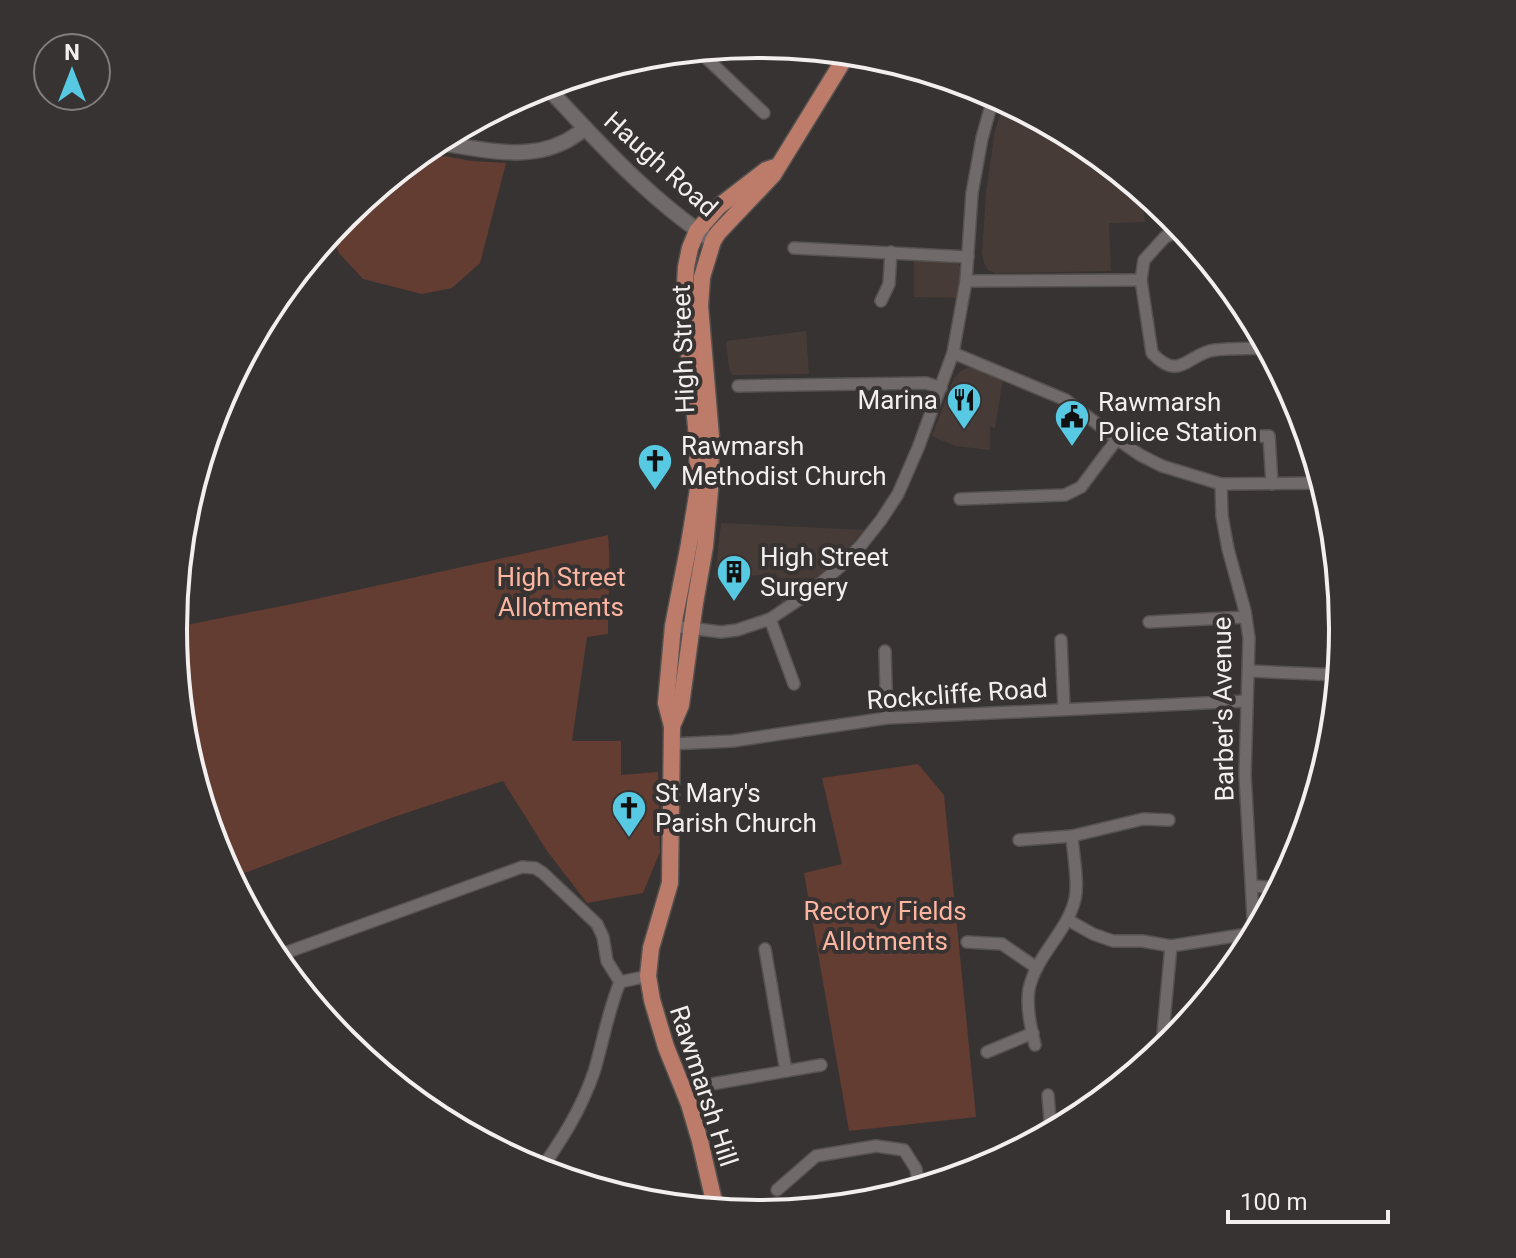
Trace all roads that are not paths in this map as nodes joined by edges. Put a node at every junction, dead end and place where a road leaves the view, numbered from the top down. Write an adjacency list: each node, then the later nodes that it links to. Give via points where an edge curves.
1 (709, 60): 5 (street)
2 (841, 64): 8 (main road)
3 (554, 95): 6 (street, Haugh Road)
4 (991, 107): 14 (street, via 972,193)
5 (764, 113)
6 (585, 129): 7 (street, via 539,151 508,153); 9 (street, Haugh Road)
7 (455, 145)
8 (778, 166): 9 (main road, High Street, via 718,207); 11 (main road, High Street)
9 (697, 231): 11 (street, Haugh Road); 31 (main road, High Street, via 684,284 698,489)
10 (1171, 235): 15 (street, via 1144,260)
11 (713, 241): 32 (main road, High Street, via 700,306 710,490)
12 (794, 248): 13 (street)
13 (891, 252): 14 (street); 17 (street, via 889,284)
14 (968, 257): 16 (street)
15 (1141, 280): 16 (street); 18 (street, via 1152,353 1167,365 1209,351)
16 (966, 281): 19 (street)
17 (881, 301)
18 (1255, 349)
19 (953, 353): 21 (street); 23 (street, via 1066,400)
20 (738, 386): 21 (street, via 926,383)
21 (941, 388): 29 (street, via 910,470 881,520 841,566)
22 (1227, 437): 26 (street, via 1269,436)
23 (1117, 439): 25 (street, via 1162,466); 27 (street, via 1081,487 1065,495)
24 (1310, 483): 26 (street)
25 (1221, 484): 26 (street); 28 (street, Barber's Avenue, via 1228,549)
26 (1272, 484)
27 (960, 499)
28 (1246, 617): 30 (street); 35 (street, Barber's Avenue)
29 (770, 619): 32 (street, via 737,630); 37 (street)
30 (1149, 622)
31 (673, 626): 32 (street); 41 (main road, High Street, via 666,703)
32 (691, 629): 41 (main road, High Street, via 681,705)
33 (1061, 640): 39 (street)
34 (885, 651): 40 (street)
35 (1249, 671): 36 (street); 38 (street, Barber's Avenue)
36 (1327, 674)
37 (794, 684)
38 (1247, 701): 39 (street, Rockcliffe Road); 46 (street, Barber's Avenue, via 1245,775)
39 (1064, 709): 40 (street, Rockcliffe Road)
40 (887, 718): 42 (street, Rockcliffe Road, via 733,741)
41 (672, 726): 42 (main road, High Street)
42 (671, 744): 56 (main road, High Street, via 670,883)
43 (1169, 820): 44 (street, via 1143,819)
44 (1072, 836): 45 (street); 49 (street, via 1076,897)
45 (1019, 840)
46 (1253, 886): 47 (street); 48 (street, Barber's Avenue)
47 (1267, 887)
48 (1254, 914)
49 (1068, 920): 52 (street, via 1113,941); 55 (street)
50 (1239, 936): 52 (street)
51 (967, 942): 55 (street, via 1002,944)
52 (1171, 946): 58 (street)
53 (765, 949): 61 (street)
54 (289, 954): 57 (street, via 522,867 535,868 597,924 607,961)
55 (1037, 968): 59 (street, via 1029,991 1034,1039)
56 (648, 976): 57 (street); 62 (main road, Rawmarsh Hill)
57 (620, 982): 65 (street, via 580,1107)
58 (1163, 1032)
59 (987, 1052)
60 (821, 1065): 61 (street)
61 (786, 1071): 62 (street)
62 (683, 1089): 68 (main road, Rawmarsh Hill)
63 (1048, 1095): 64 (street)
64 (1050, 1119)
65 (548, 1160)
66 (917, 1178): 67 (street, via 904,1150 876,1146 816,1156)
67 (777, 1190)
68 (713, 1198)

